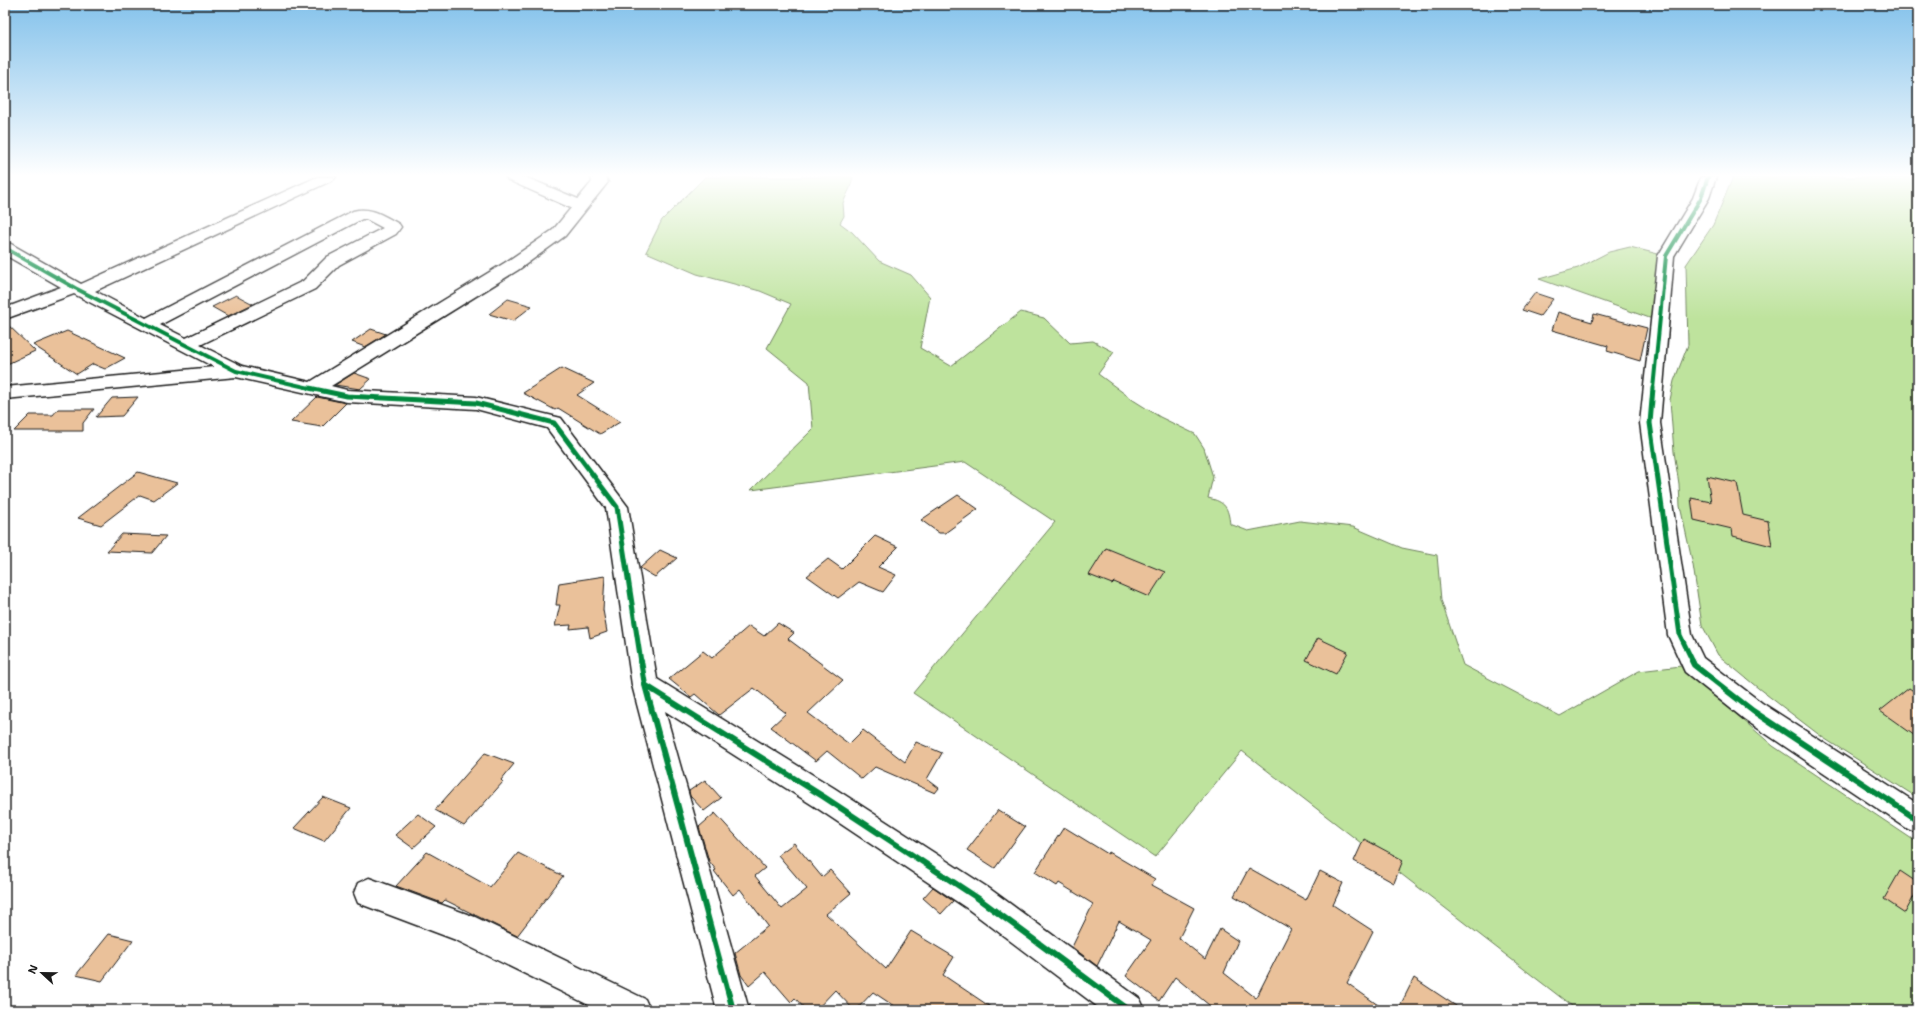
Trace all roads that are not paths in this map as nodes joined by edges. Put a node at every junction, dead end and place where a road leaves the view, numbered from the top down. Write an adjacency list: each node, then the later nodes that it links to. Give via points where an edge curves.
1 (223, 224): 7 (street)
2 (339, 224): 9 (street)
3 (389, 224): 10 (street, via 394,227 390,231 333,261 309,285)
4 (565, 224): 12 (street, via 558,233 512,266)
5 (1685, 224): 15 (street, via 1666,256 1650,423 1680,635 1694,665 1753,711)
6 (5, 248): 7 (street)
7 (78, 290): 8 (street); 9 (street)
8 (5, 314)
9 (146, 325): 10 (street)
10 (185, 345): 11 (street)
11 (236, 371): 12 (street); 13 (street)
12 (314, 388): 14 (street, via 347,396 476,403 554,423 616,507)
13 (5, 393)
14 (645, 685): 18 (street); 19 (street, via 824,797 979,899)
15 (1918, 820)
16 (369, 894): 17 (street, via 464,928)
17 (634, 1010)
18 (733, 1010)
19 (1129, 1010)

